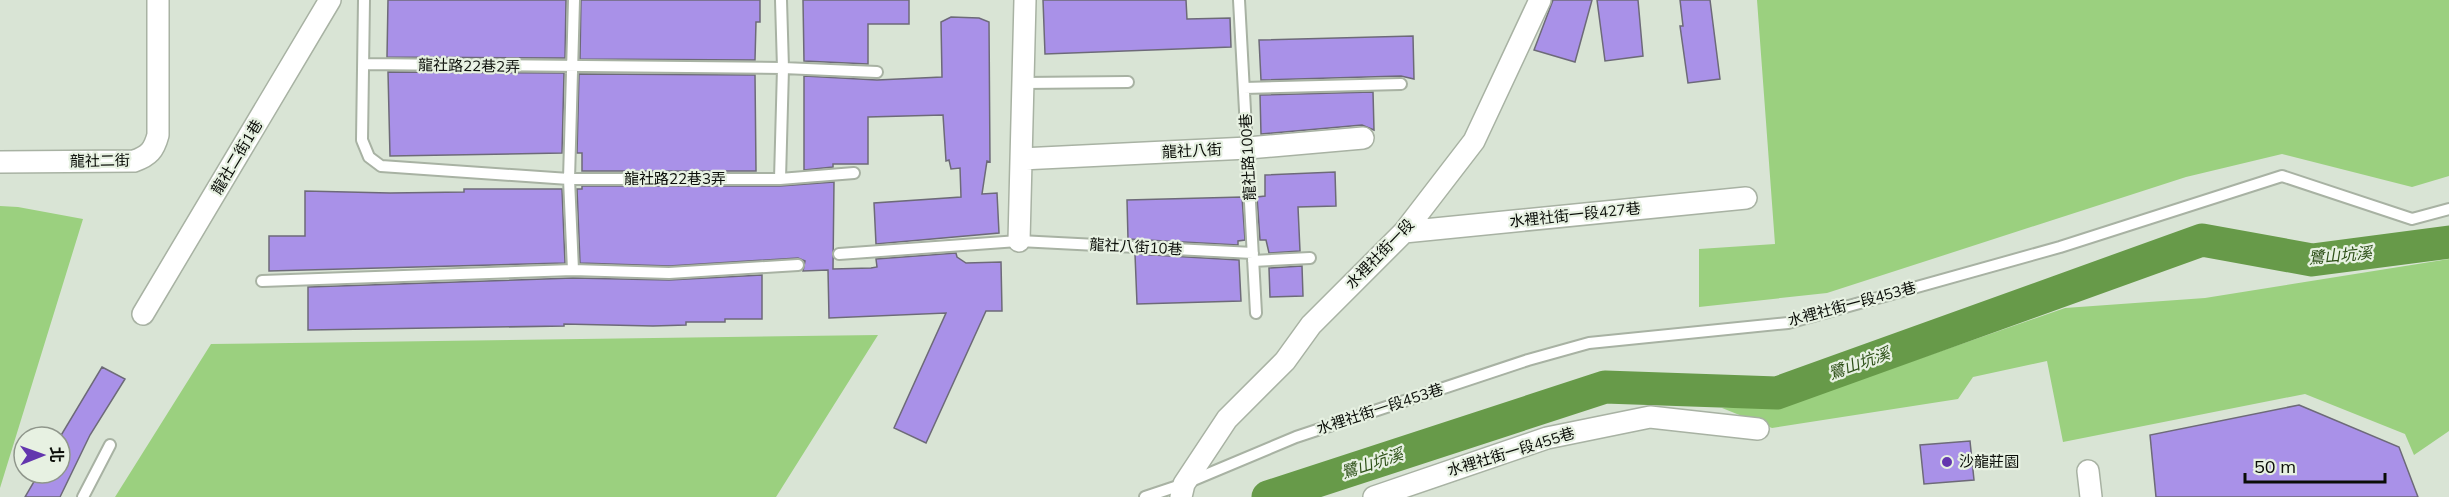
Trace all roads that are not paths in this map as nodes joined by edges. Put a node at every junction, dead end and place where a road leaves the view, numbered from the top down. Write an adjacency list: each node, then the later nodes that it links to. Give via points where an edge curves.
1 (158, 0): 20 (street, 龍社二街, via 158,135 148,156 134,161)
2 (330, 0): 34 (street, 龍社二街1巷)
3 (364, 0): 9 (lane)
4 (574, 0): 10 (lane)
5 (781, 0): 11 (lane)
6 (1025, 0): 14 (street)
7 (1239, 0): 16 (lane, 龍社路100巷)
8 (1540, 0): 26 (street, 水裡社街一段, via 1474,141)
9 (364, 64): 10 (lane, 龍社路22巷2弄); 22 (lane, 龍社路22巷3弄, via 362,140 369,157 381,166)
10 (574, 67): 11 (lane, 龍社路22巷2弄); 22 (lane)
11 (783, 68): 12 (lane, 龍社路22巷2弄); 23 (lane)
12 (877, 72)
13 (1128, 82): 14 (lane)
14 (1023, 83): 19 (street)
15 (1401, 84): 16 (lane)
16 (1244, 88): 18 (lane, 龍社路100巷)
17 (1363, 138): 18 (street, 龍社八街)
18 (1248, 148): 19 (street, 龍社八街); 29 (lane, 龍社路100巷)
19 (1022, 159): 27 (street)
20 (0, 162)
21 (854, 173): 23 (lane, 龍社路22巷3弄)
22 (569, 179): 23 (lane, 龍社路22巷3弄); 32 (lane)
23 (780, 179)
24 (1746, 198): 26 (street, 水裡社街一段427巷)
25 (2449, 209): 39 (lane, 水裡社街一段453巷, via 2412,219 2282,176 2060,247 1788,323 1589,344 1538,357 1296,437)
26 (1404, 232): 39 (street, 水裡社街一段, via 1311,325 1285,361 1227,419)
27 (1019, 241): 28 (lane, 龍社八街10巷); 29 (lane, 龍社八街10巷)
28 (840, 254)
29 (1253, 257): 30 (lane, 龍社八街10巷); 35 (lane, 龍社路100巷)
30 (1310, 258)
31 (798, 266): 32 (lane, via 669,273)
32 (573, 270): 33 (lane)
33 (262, 280)
34 (143, 314)
35 (1256, 314)
36 (1758, 429): 42 (street, 水裡社街一段455巷, via 1650,417 1547,438)
37 (110, 444): 40 (lane)
38 (2088, 471): 43 (street)
39 (1183, 490): 41 (lane, 水裡社街一段453巷)
40 (83, 497)
41 (1144, 497)
42 (1374, 497)
43 (2091, 497)

